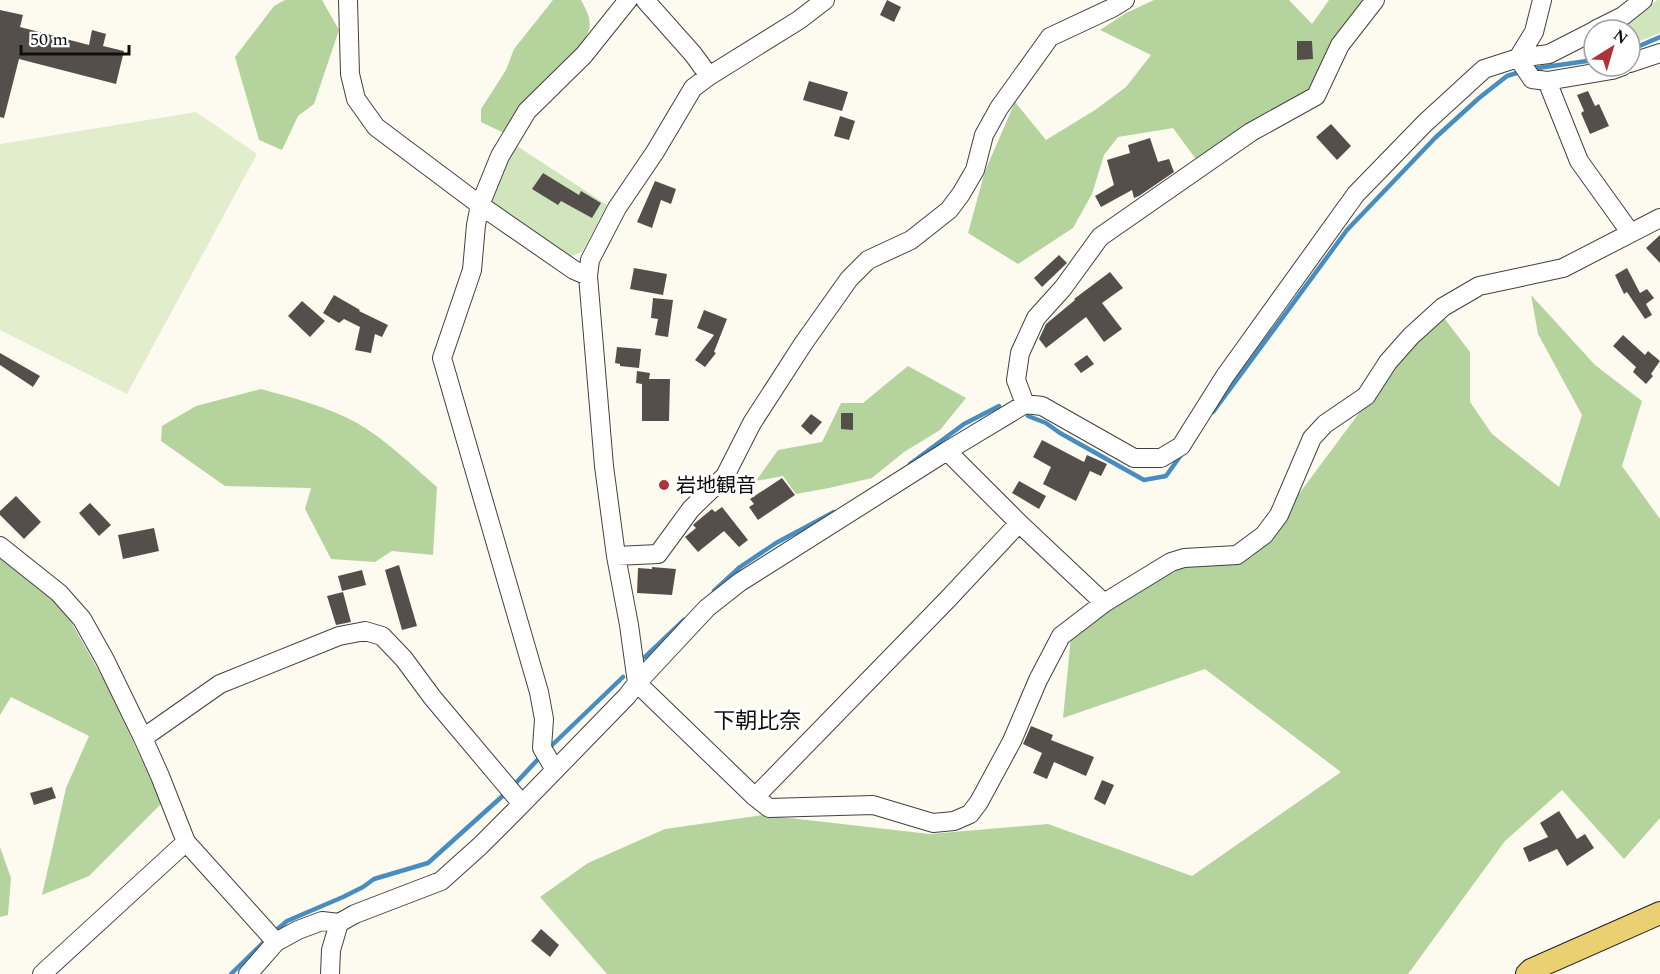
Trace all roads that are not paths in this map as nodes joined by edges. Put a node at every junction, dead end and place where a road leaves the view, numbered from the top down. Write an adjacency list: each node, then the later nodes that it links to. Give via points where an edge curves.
1 (348, 0): 17 (street, via 350,74 356,99 376,127)
2 (628, 0): 17 (street, via 584,55 527,111 500,156)
3 (645, 0): 15 (street)
4 (825, 0): 15 (street)
5 (1125, 0): 25 (street, via 1050,37 994,117 984,135 975,170 949,210 911,240 868,260 849,279 752,423 725,476 691,509 658,554)
6 (1375, 0): 21 (street, via 1340,45 1316,96 1251,132 1100,237 1036,318 1020,353 1016,380)
7 (1542, 0): 12 (street, via 1534,32)
8 (1643, 0): 9 (street)
9 (1617, 18)
10 (1582, 37): 12 (street, via 1549,54)
11 (1660, 53): 13 (street)
12 (1518, 58): 16 (street); 21 (street, via 1484,69 1356,194 1225,376 1181,446 1161,458 1134,458 1042,406)
13 (1642, 59)
14 (1582, 74): 16 (street)
15 (709, 76): 20 (street, via 693,88 617,208 590,260)
16 (1540, 80): 19 (street, via 1578,161)
17 (480, 205): 20 (street); 29 (street, via 472,270 442,358 539,693)
18 (1660, 218): 19 (street)
19 (1630, 232): 26 (street, via 1563,268 1479,286 1443,307 1388,362 1366,396 1325,424 1312,438 1279,515 1264,535 1237,555 1171,562)
20 (588, 276): 25 (street)
21 (1025, 404): 22 (street)
22 (947, 451): 23 (street); 27 (street, via 740,582 707,608)
23 (1019, 523): 26 (street); 31 (street)
24 (0, 546): 28 (street, via 58,593 82,619)
25 (616, 556): 27 (street)
26 (1104, 603): 31 (street, via 1061,636 1012,741 970,814 954,821 933,823 873,805 769,808)
27 (637, 683): 29 (street, via 627,696); 31 (street)
28 (143, 738): 30 (street, via 220,684 339,636 365,631 382,636 404,659); 32 (street)
29 (549, 760): 30 (street)
30 (515, 795): 34 (street, via 480,846 441,881)
31 (755, 797)
32 (186, 842): 35 (street); 36 (street)
33 (1660, 913): 39 (main road)
34 (339, 923): 35 (street, via 322,921); 38 (street, via 331,950)
35 (272, 936): 37 (street)
36 (42, 974)
37 (248, 974)
38 (330, 974)
39 (1527, 974)

